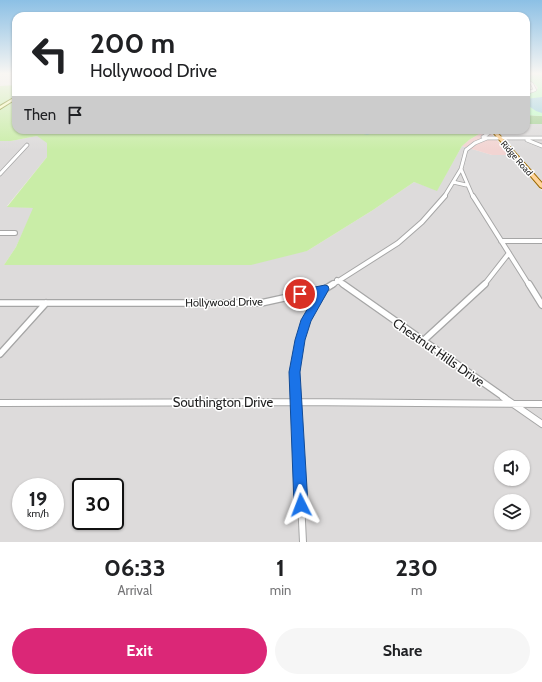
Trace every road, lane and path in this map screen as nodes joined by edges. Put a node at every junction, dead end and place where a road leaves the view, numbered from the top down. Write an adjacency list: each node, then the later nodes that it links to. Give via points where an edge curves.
1 (12, 100): 2 (street)
2 (0, 108)
3 (488, 134): 5 (street, Hollywood Drive)
4 (496, 134): 6 (main road, Ridge Road)
5 (482, 138): 6 (street); 11 (street, Hollywood Drive, via 466,150)
6 (500, 138): 8 (street); 15 (main road, Ridge Road)
7 (542, 138): 8 (street)
8 (522, 139): 10 (street)
9 (27, 145): 12 (street)
10 (542, 146)
11 (461, 169): 13 (street, Hollywood Drive); 14 (street)
12 (0, 174)
13 (453, 182): 14 (street); 21 (street, Hollywood Drive, via 433,210 398,243)
14 (466, 185): 18 (street)
15 (542, 186)
16 (0, 233): 17 (street)
17 (14, 233)
18 (501, 241): 19 (street); 20 (street)
19 (542, 241)
20 (509, 253): 25 (street); 26 (street, via 488,281)
21 (337, 280): 22 (street, Hollywood Drive); 26 (street, Chestnut Hills Drive)
22 (325, 289): 24 (street, Hollywood Drive, via 262,303); 28 (street, via 306,320 300,340 295,372)
23 (0, 303): 24 (street, Hollywood Drive)
24 (46, 303): 27 (street)
25 (542, 305)
26 (423, 341): 30 (street, Chestnut Hills Drive)
27 (0, 354)
28 (296, 402): 29 (street, Southington Drive); 30 (street, Southington Drive); 33 (street)
29 (0, 403)
30 (514, 404): 31 (street, Southington Drive); 32 (street, Chestnut Hills Drive)
31 (542, 404)
32 (542, 424)
33 (303, 542)

